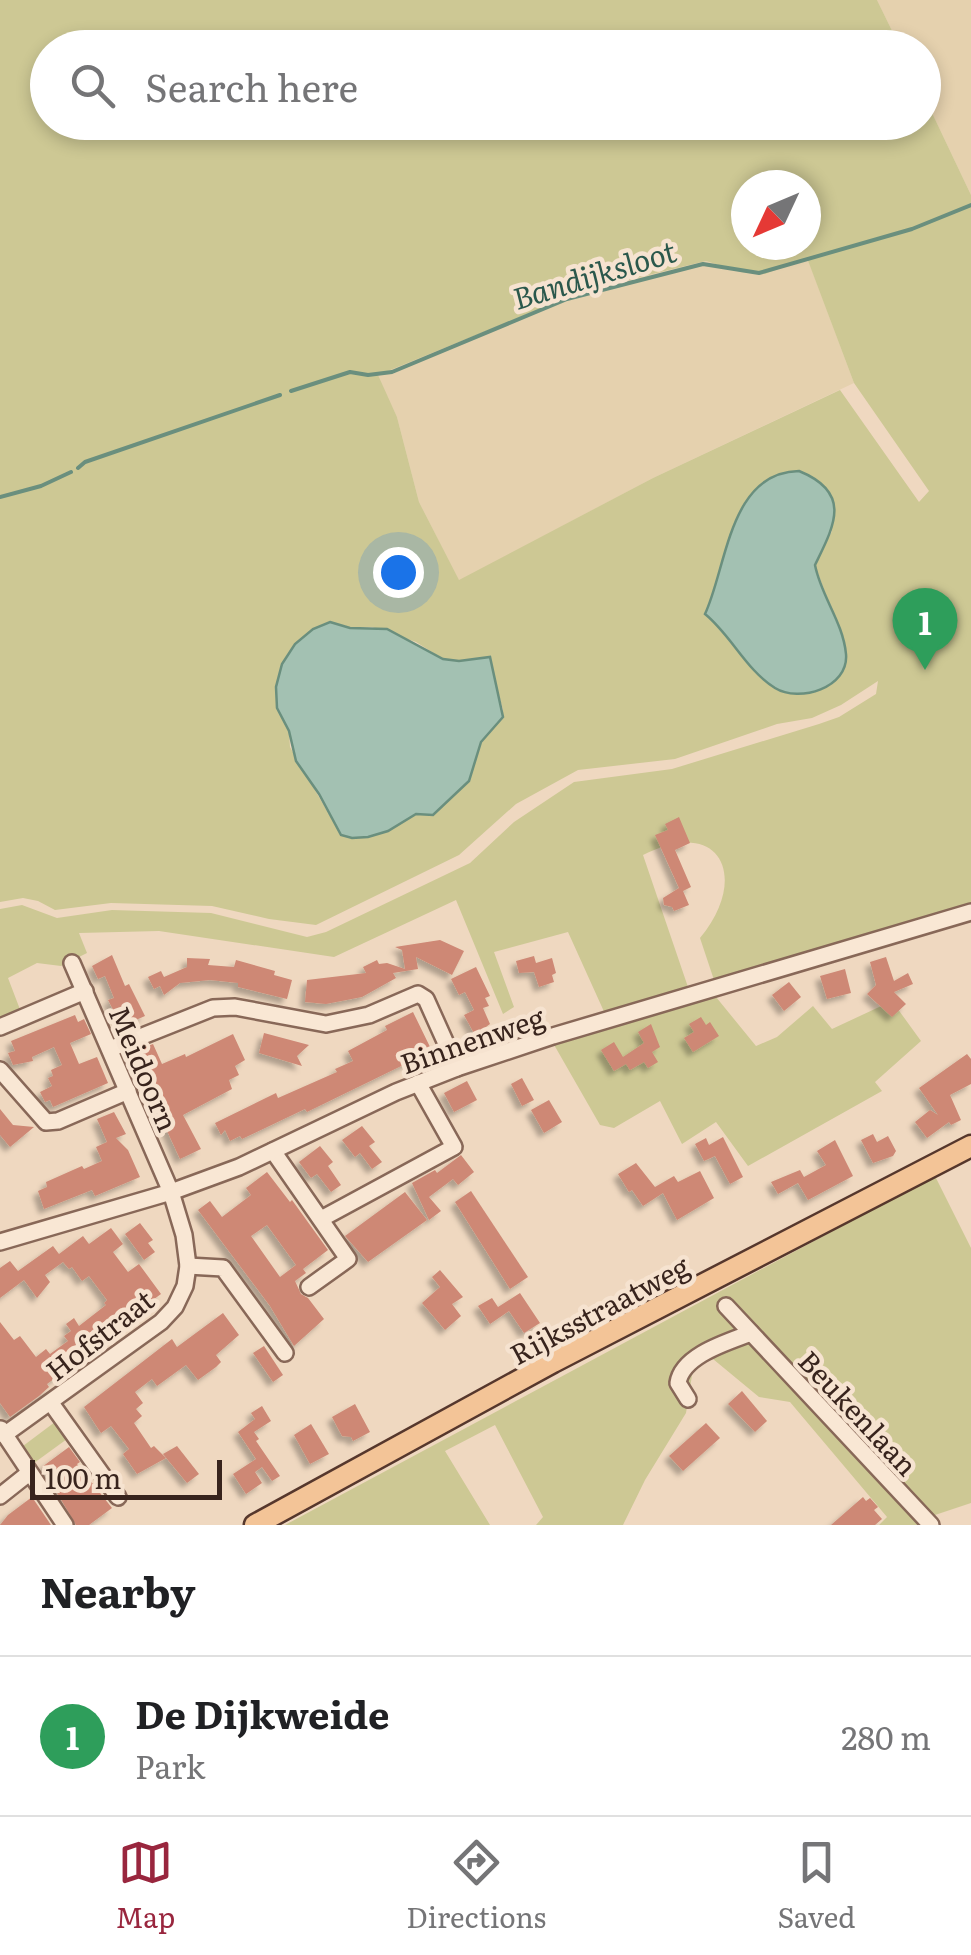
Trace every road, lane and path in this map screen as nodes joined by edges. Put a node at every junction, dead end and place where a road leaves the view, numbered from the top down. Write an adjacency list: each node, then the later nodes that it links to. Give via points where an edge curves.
1 (971, 912): 6 (street, Binnenweg)
2 (72, 963): 3 (street, Meidoorn)
3 (85, 991): 4 (street); 5 (street, Meidoorn)
4 (0, 1027)
5 (110, 1049): 6 (street, via 213,1008 326,1024 369,1016 418,994); 9 (street, Meidoorn)
6 (457, 1068): 8 (street, Binnenweg)
7 (0, 1070): 9 (street, via 46,1122)
8 (418, 1083): 11 (street, Binnenweg); 13 (street, via 454,1147)
9 (128, 1091): 12 (street, Meidoorn)
10 (971, 1146): 27 (main road, Rijksstraatweg)
11 (273, 1151): 12 (street, Binnenweg); 13 (street)
12 (171, 1192): 14 (street, Binnenweg); 15 (street)
13 (320, 1220): 16 (street, via 348,1258)
14 (0, 1242)
15 (188, 1266): 19 (street, via 223,1268); 21 (street, Hofstraat, via 179,1299 162,1322)
16 (309, 1288)
17 (726, 1306): 18 (street, Beukenlaan)
18 (750, 1333): 20 (street, via 684,1368 678,1383); 28 (street, Beukenlaan)
19 (285, 1353)
20 (688, 1399)
21 (51, 1403): 22 (street, Hofstraat); 25 (street)
22 (2, 1431): 23 (street)
23 (29, 1473): 24 (street); 26 (street)
24 (0, 1496)
25 (118, 1497)
26 (65, 1525)
27 (255, 1525)
28 (931, 1525)

